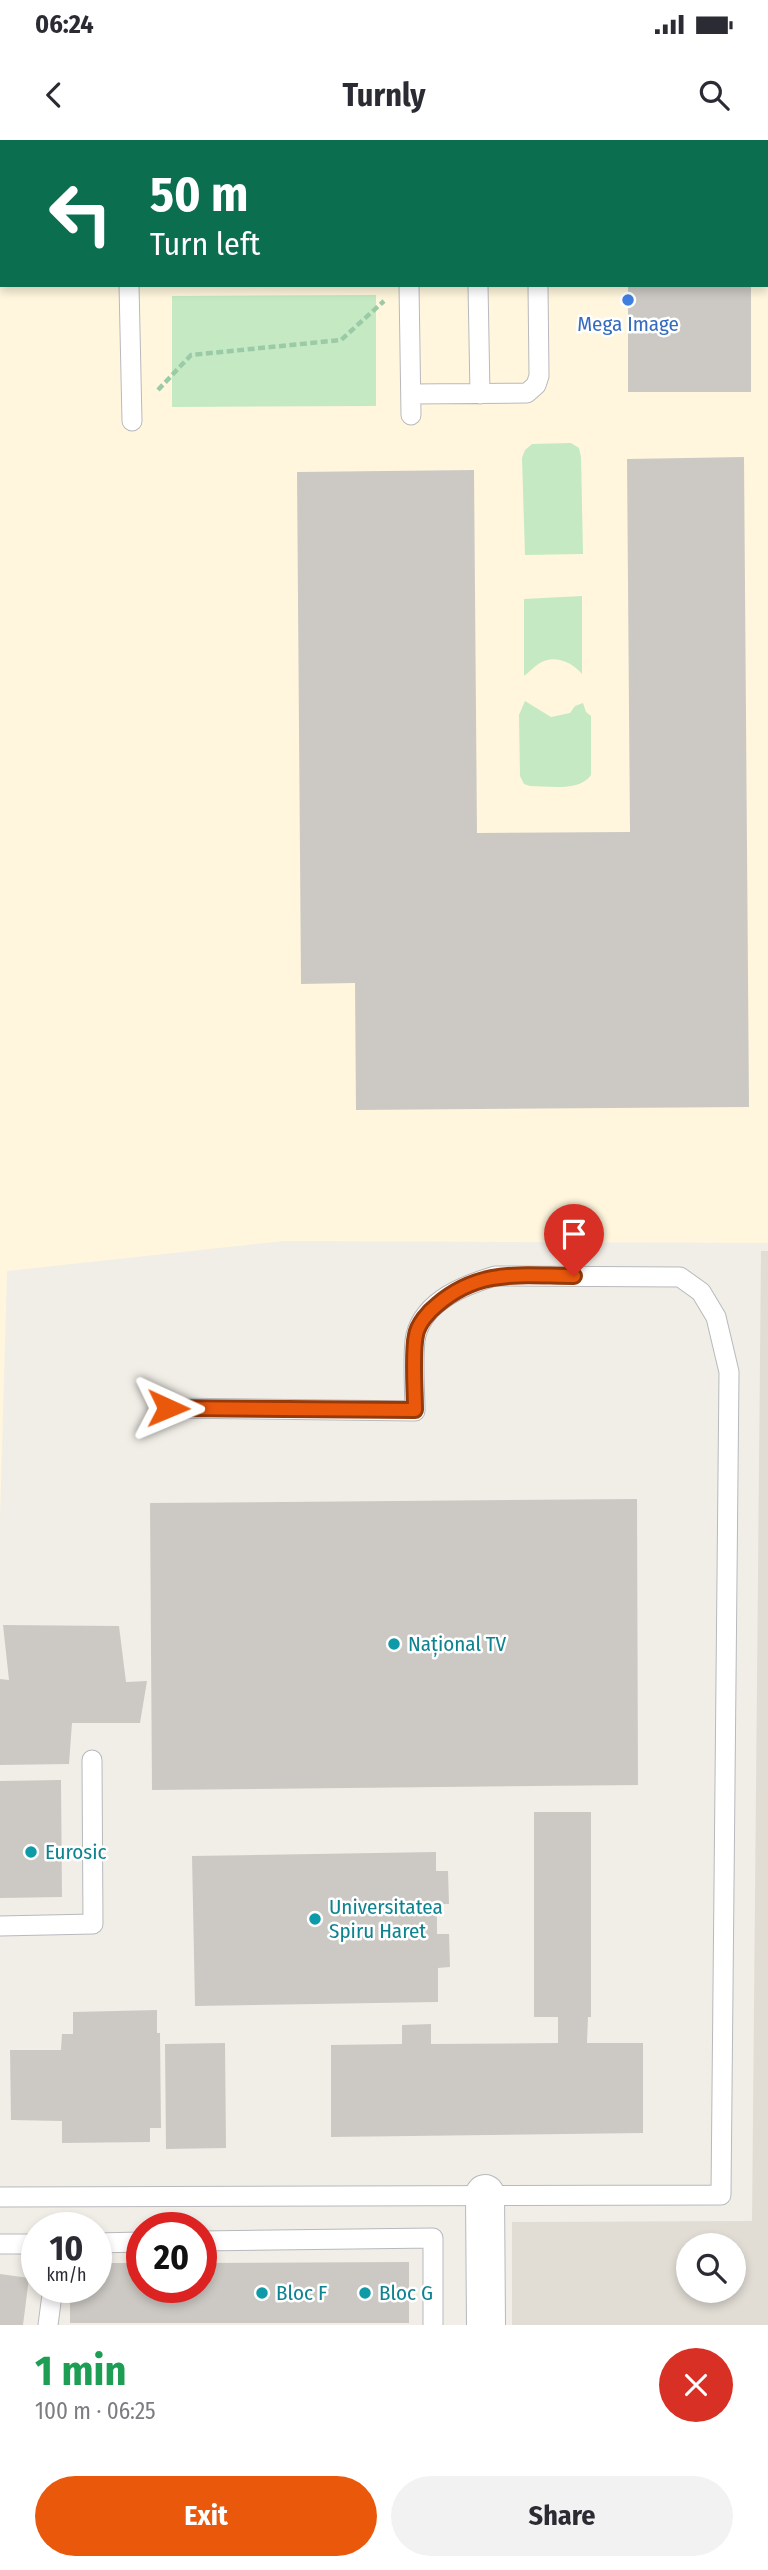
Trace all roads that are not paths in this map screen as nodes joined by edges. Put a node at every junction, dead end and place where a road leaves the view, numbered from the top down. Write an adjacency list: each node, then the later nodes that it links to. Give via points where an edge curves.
1 (130, 287): 8 (lane)
2 (478, 287): 6 (lane)
3 (538, 287): 6 (lane, via 536,385 527,393)
4 (409, 292): 5 (lane)
5 (411, 394): 6 (lane); 7 (lane)
6 (480, 394)
7 (411, 415)
8 (132, 421)
9 (168, 1408): 12 (lane, via 415,1410 416,1335 428,1312 451,1293 495,1276 680,1277 701,1292 716,1317 729,1372 721,2195)
10 (92, 1760): 11 (lane, via 93,1924)
11 (0, 1926)
12 (485, 2194): 13 (lane); 20 (street)
13 (0, 2197)
14 (217, 2241): 19 (lane, via 433,2238)
15 (0, 2244): 16 (lane)
16 (21, 2244)
17 (50, 2303): 18 (lane)
18 (47, 2325)
19 (433, 2325)
20 (485, 2325)

